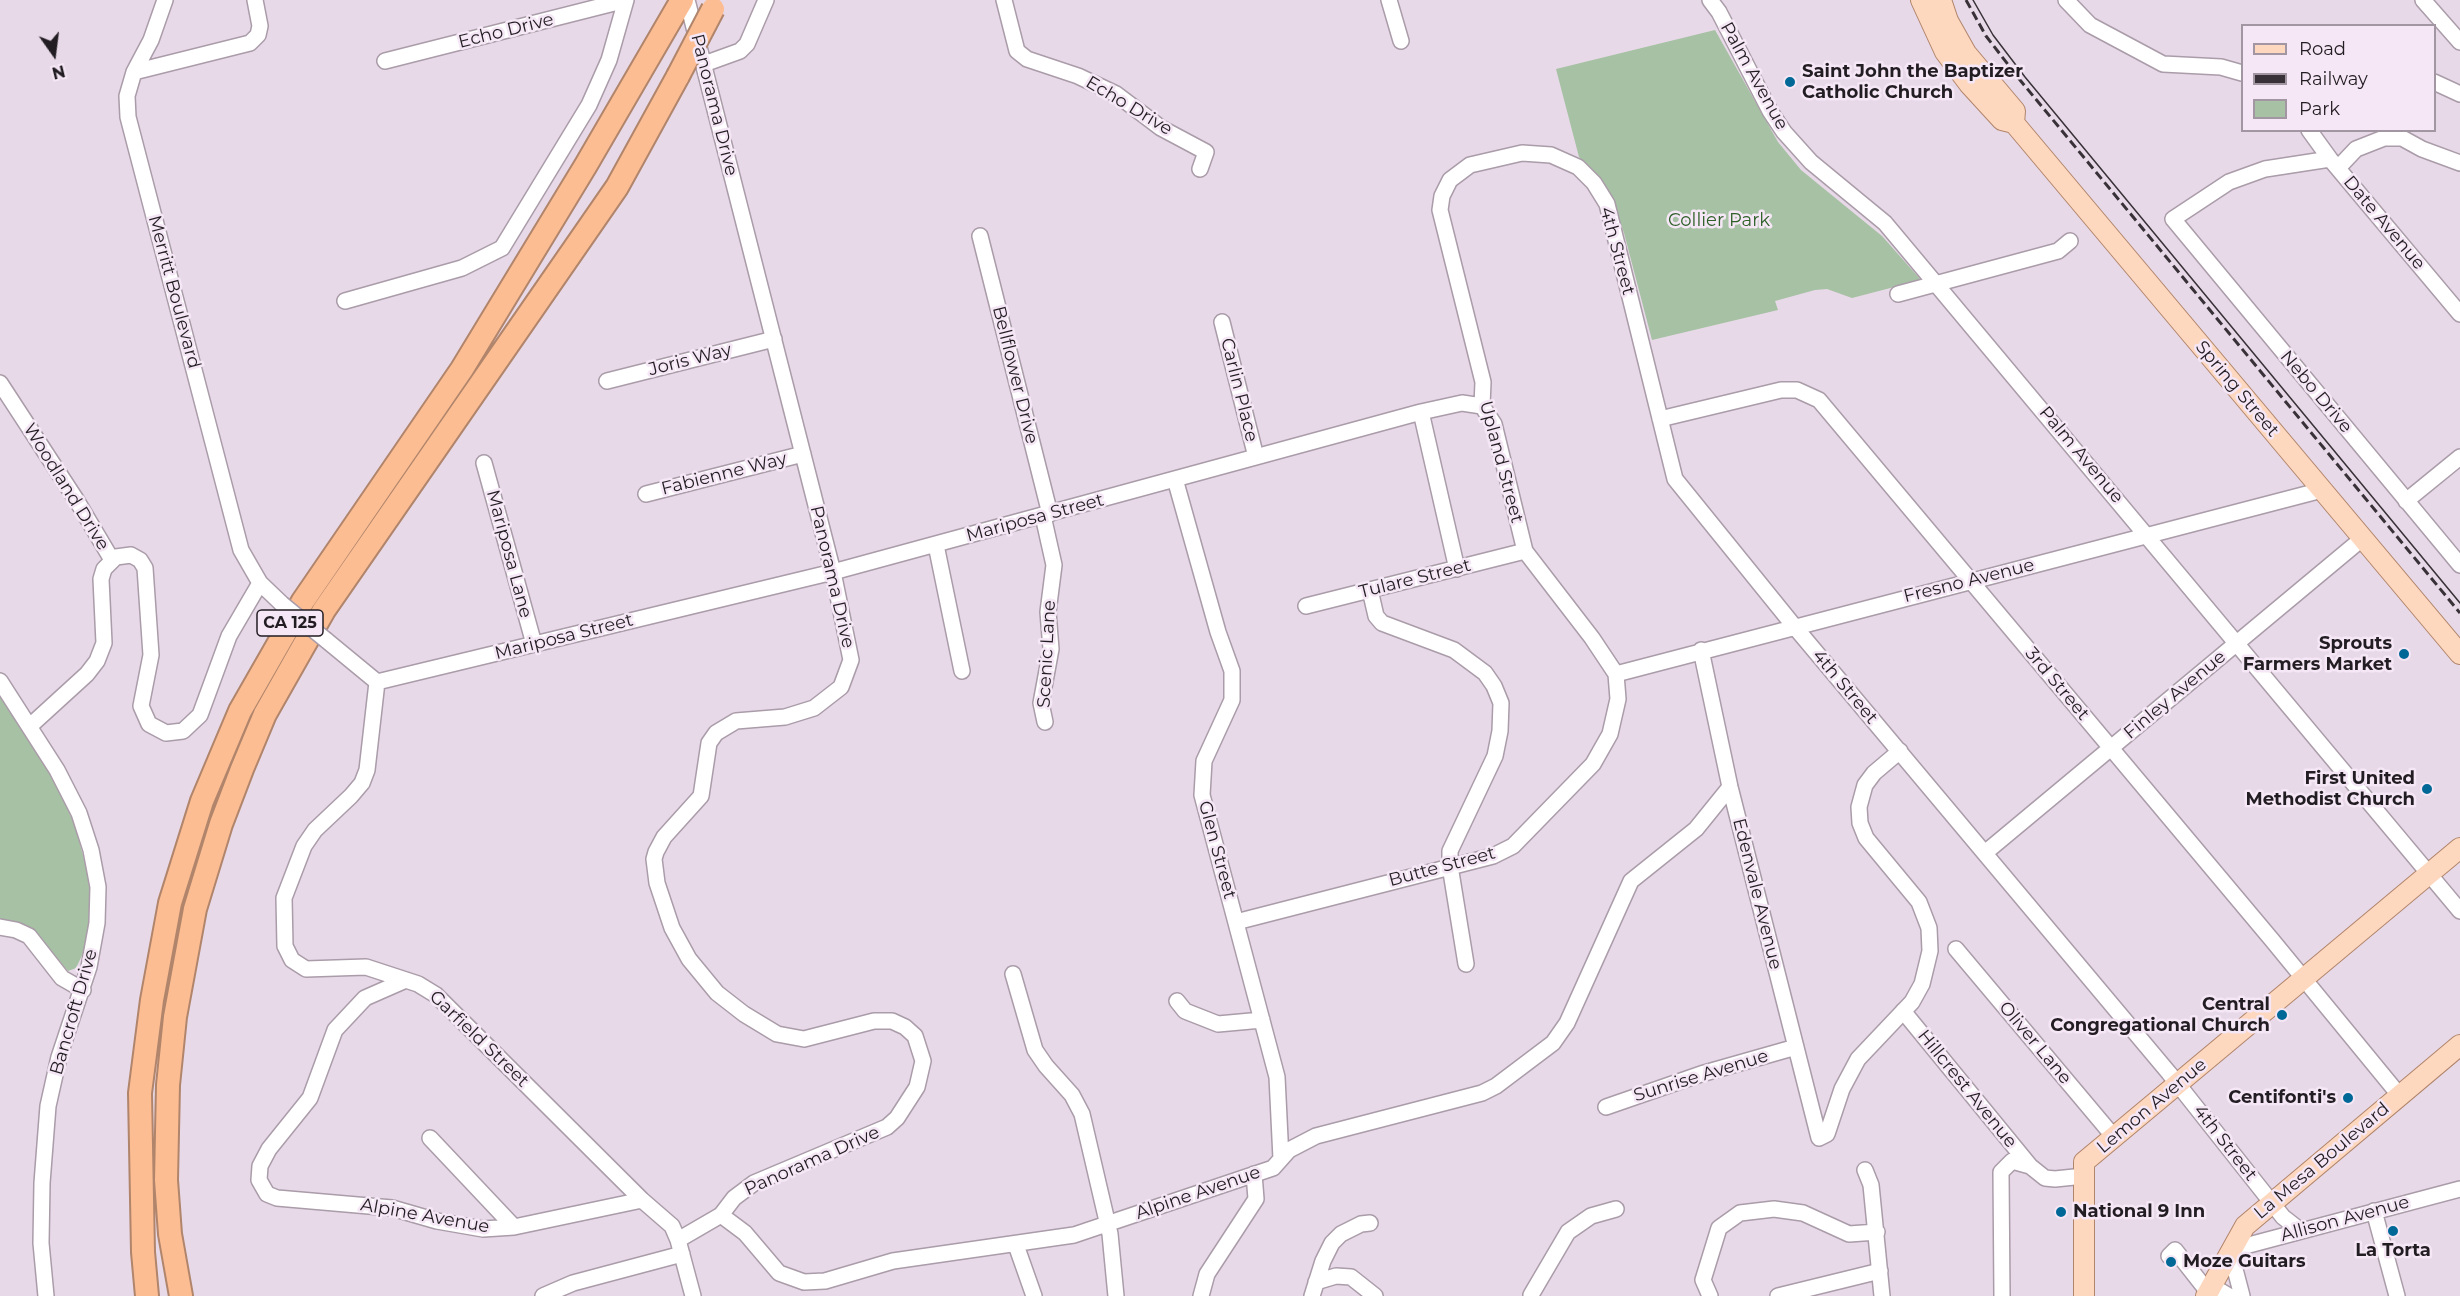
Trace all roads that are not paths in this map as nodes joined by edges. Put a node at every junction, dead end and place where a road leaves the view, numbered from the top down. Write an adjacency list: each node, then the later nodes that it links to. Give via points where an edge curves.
1 (165, 0): 19 (street, Merritt Boulevard, via 152,40)
2 (255, 0): 19 (street, via 261,26 250,43)
3 (626, 0): 17 (street, Echo Drive); 33 (street, via 609,60 589,105 502,248 462,268)
4 (682, 0): 126 (highway, CA 125, via 462,369 303,601 240,711 202,801 170,903 140,1093)
5 (687, 0): 18 (street, Panorama Drive)
6 (766, 0): 18 (street, via 741,51)
7 (1004, 0): 28 (street, Echo Drive, via 1017,51 1027,59 1116,94 1161,128 1206,152)
8 (1389, 0): 15 (street)
9 (1710, 0): 31 (street, Palm Avenue, via 1784,132 1810,162 1885,223)
10 (1921, 0): 23 (main road, Spring Street, via 1945,52 1969,84 2002,120)
11 (1941, 0): 23 (main road, Spring Street, via 1966,52 2015,111)
12 (2066, 0): 20 (street, via 2090,25 2163,64 2221,67)
13 (2423, 0): 16 (street)
14 (716, 5): 127 (highway, CA 125, bridge, via 617,187 324,610 265,714 242,769 195,909 175,1017 168,1085 166,1180)
15 (1401, 41)
16 (2460, 42)
17 (385, 62)
18 (704, 64): 36 (street, Panorama Drive)
19 (134, 72): 60 (street, Merritt Boulevard, via 127,96 128,117 241,550)
20 (2241, 73)
21 (2436, 83): 22 (street)
22 (2460, 94)
23 (2014, 123): 47 (main road, Spring Street)
24 (2310, 132): 26 (street, Date Avenue)
25 (2460, 163): 26 (street, via 2402,138 2384,138 2356,149)
26 (2334, 164): 34 (street, Date Avenue); 49 (street, Nebo Drive, via 2265,169 2229,182 2173,219)
27 (1470, 165): 39 (street, Upland Street, via 1450,180 1440,210 1483,382); 41 (street, 4th Street, via 1522,153 1551,155 1578,167 1594,183 1607,204)
28 (1200, 169)
29 (980, 236): 50 (street, Bellflower Drive)
30 (2070, 241): 31 (street, via 2058,251)
31 (1937, 284): 32 (street); 51 (street, Palm Avenue)
32 (1898, 294)
33 (345, 301)
34 (2460, 314)
35 (1222, 322): 43 (street, Carlin Place)
36 (774, 339): 37 (street, Joris Way); 42 (street, Panorama Drive)
37 (607, 381)
38 (0, 383): 55 (street, Woodland Drive)
39 (1482, 406): 40 (street, Mariposa Street, via 1462,403); 54 (street, Upland Street, via 1494,424)
40 (1421, 412): 43 (street, Mariposa Street); 57 (street)
41 (1660, 419): 59 (street, 3rd Street, via 1781,390 1797,390 1819,400); 63 (street, 4th Street, via 1675,479)
42 (803, 454): 48 (street, Fabienne Way); 58 (street, Panorama Drive)
43 (1256, 457): 46 (street, Mariposa Street)
44 (2460, 457): 49 (street)
45 (484, 463): 65 (street, Mariposa Lane)
46 (1175, 479): 50 (street, Mariposa Street); 82 (street, Glen Street, via 1232,671 1232,700 1204,760 1202,795)
47 (2322, 490): 51 (street, Fresno Avenue); 52 (main road, Spring Street)
48 (646, 494)
49 (2406, 501): 56 (street, Nebo Drive)
50 (1047, 515): 53 (street, Mariposa Street); 72 (street, Scenic Lane, via 1054,565 1048,612 1051,649 1041,703)
51 (2148, 535): 59 (street, Fresno Avenue); 64 (street, Palm Avenue)
52 (2363, 538): 64 (street, Finley Avenue); 67 (main road, Spring Street)
53 (936, 545): 58 (street, Mariposa Street); 68 (street)
54 (1525, 551): 57 (street, Tulare Street); 69 (street, Upland Street)
55 (112, 560): 60 (street, via 131,555 145,568 151,654 141,706 149,724 166,733 183,731 200,715 229,636); 73 (street, via 101,579 104,643 97,662)
56 (2460, 565)
57 (1457, 569): 61 (street, Tulare Street)
58 (833, 572): 65 (street, Mariposa Street); 110 (street, Panorama Drive, via 850,652 850,668 844,681 831,696 806,711 786,717 736,721 716,733 709,743 701,796 664,837 656,852 657,882 672,928 689,958 717,993 744,1014 777,1034 804,1039 874,1021 892,1021 915,1036 923,1069 917,1087 887,1127 754,1183 734,1198)
59 (1971, 581): 63 (street, Fresno Avenue); 74 (street, 3rd Street)
60 (260, 584): 71 (street, bridge)
61 (1370, 590): 62 (street, Tulare Street); 79 (street, via 1376,616 1382,623 1454,650 1485,673 1501,703 1495,756 1450,851)
62 (1306, 606)
63 (1794, 626): 66 (street, Fresno Avenue); 75 (street, 4th Street)
64 (2237, 643): 74 (street, Finley Avenue); 80 (street, Palm Avenue)
65 (534, 644): 71 (street, Mariposa Street)
66 (1701, 650): 69 (street, Fresno Avenue); 76 (street, Edenvale Avenue)
67 (2460, 654)
68 (963, 671)
69 (1616, 674): 79 (street, Butte Street, via 1618,699 1614,723 1593,764 1513,846 1493,856)
70 (0, 681): 73 (street, Bancroft Drive)
71 (377, 682): 88 (street, Garfield Street, via 367,770 362,783 304,846 284,898 285,946 292,960 306,969 366,967)
72 (1045, 722)
73 (30, 726): 89 (street, Bancroft Drive, via 79,813 91,850 98,887 98,923)
74 (2110, 749): 78 (street, Finley Avenue); 87 (street, 3rd Street)
75 (1900, 751): 78 (street, 4th Street); 91 (street, via 1869,779 1859,807 1866,838 1919,902 1929,928 1930,951 1922,984)
76 (1730, 787): 94 (street, Edenvale Avenue); 100 (street, Alpine Avenue, via 1696,829 1631,881 1567,1023 1553,1043 1482,1093 1316,1137 1289,1150)
77 (2460, 848): 80 (main road, Lemon Avenue)
78 (1986, 852): 95 (street, 4th Street)
79 (1450, 866): 82 (street, Butte Street); 85 (street)
80 (2429, 873): 81 (street, Palm Avenue); 87 (main road, Lemon Avenue)
81 (2460, 911)
82 (1236, 922): 92 (street, Glen Street)
83 (0, 927): 89 (street, via 29,936 62,978)
84 (1956, 949): 98 (street, Oliver Lane)
85 (1466, 964)
86 (1013, 974): 112 (street, via 1035,1050 1072,1095 1082,1114)
87 (2303, 979): 95 (main road, Lemon Avenue); 96 (street, 3rd Street)
88 (406, 980): 106 (street, Garfield Street, via 427,987 436,995); 113 (street, Alpine Avenue, via 365,998 335,1030 310,1098 260,1166 260,1185 277,1198 372,1205 483,1229)
89 (83, 990): 125 (street, Bancroft Drive, via 59,1056 48,1106 41,1243)
90 (1177, 1001): 92 (street, via 1185,1011 1218,1024)
91 (1903, 1011): 94 (street, Edenvale Avenue, via 1858,1059 1842,1089 1827,1134 1819,1138); 101 (street, Hillcrest Avenue)
92 (1262, 1020): 100 (street, Glen Street, via 1277,1077)
93 (2460, 1045): 96 (main road, La Mesa Boulevard)
94 (1796, 1047): 97 (street, Sunrise Avenue)
95 (2178, 1084): 98 (main road, Lemon Avenue); 107 (street, 4th Street)
96 (2400, 1096): 107 (main road, La Mesa Boulevard)
97 (1606, 1107)
98 (2114, 1137): 104 (main road, Lemon Avenue, via 2084,1162)
99 (430, 1138): 113 (street)
100 (1281, 1159): 103 (street, Alpine Avenue, via 1273,1168)
101 (2030, 1166): 104 (street, Hillcrest Avenue, via 2045,1178); 124 (street, Hillcrest Avenue, via 2012,1161 2001,1172)
102 (1864, 1170): 115 (street, via 1871,1185)
103 (1254, 1174): 112 (street, Alpine Avenue); 132 (street, via 1256,1199 1207,1275)
104 (2084, 1176): 137 (main road, Lemon Avenue)
105 (2460, 1189): 109 (street, Allison Avenue)
106 (642, 1200): 113 (street, Alpine Avenue); 117 (street, Garfield Street, via 672,1226)
107 (2271, 1202): 114 (street, 4th Street); 118 (main road, La Mesa Boulevard, via 2246,1226)
108 (1616, 1209): 123 (street, via 1591,1216 1568,1232)
109 (2374, 1211): 114 (street, Allison Avenue); 140 (street)
110 (721, 1215): 116 (street, Alpine Avenue, via 745,1233 779,1273 804,1282 825,1281 892,1261); 117 (street)
111 (1370, 1223): 121 (street, via 1341,1234 1332,1243)
112 (1108, 1224): 116 (street, Alpine Avenue, via 1074,1235); 131 (street)
113 (514, 1227)
114 (2301, 1231): 118 (street, Allison Avenue)
115 (1876, 1232): 120 (street); 134 (street, via 1849,1234 1803,1212 1774,1209 1740,1213 1719,1228 1703,1280)
116 (1016, 1245): 130 (street)
117 (680, 1247): 128 (street); 129 (street, Garfield Street)
118 (2230, 1250): 122 (main road, La Mesa Boulevard); 139 (street)
119 (2169, 1256): 122 (street, via 2175,1250)
120 (1880, 1271): 135 (street); 136 (street)
121 (1314, 1289): 133 (street, via 1336,1276 1351,1277)
122 (2209, 1291): 138 (street)
123 (1530, 1293)
124 (2000, 1295)
125 (46, 1296)
126 (147, 1296)
127 (181, 1296)
128 (543, 1296)
129 (693, 1296)
130 (1034, 1296)
131 (1116, 1296)
132 (1201, 1296)
133 (1375, 1296)
134 (1710, 1296)
135 (1778, 1296)
136 (1882, 1296)
137 (2084, 1296)
138 (2229, 1296)
139 (2242, 1296)
140 (2397, 1296)

